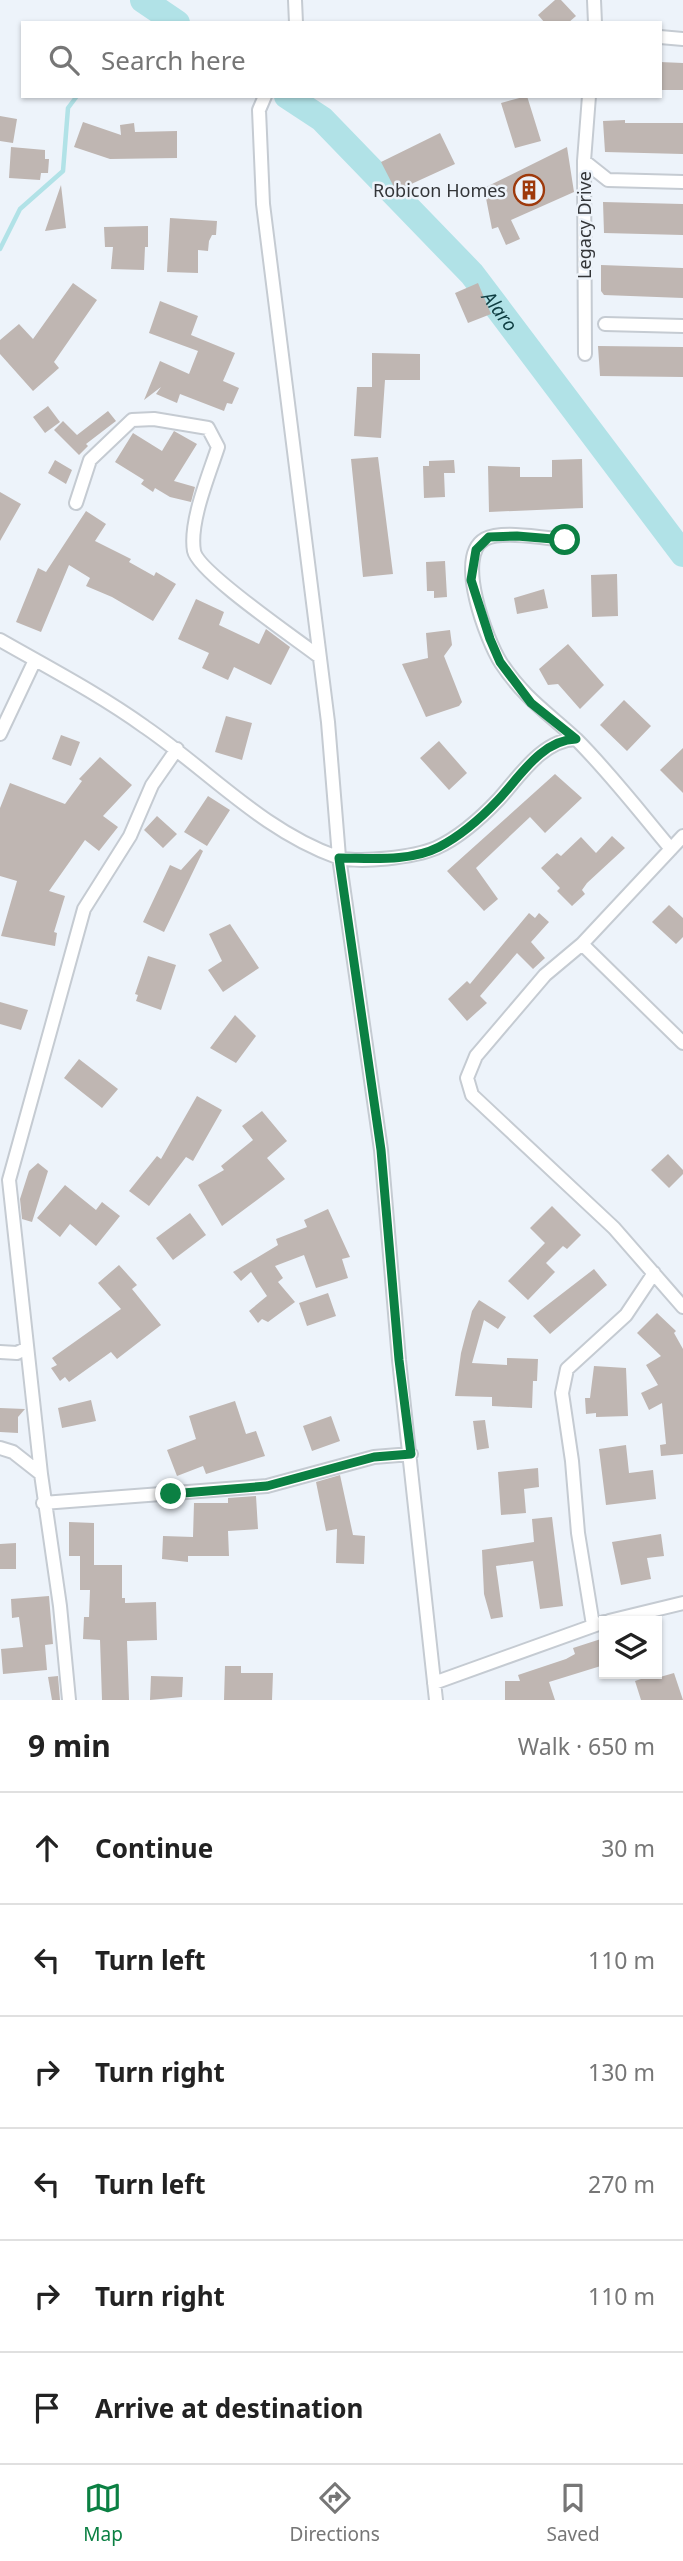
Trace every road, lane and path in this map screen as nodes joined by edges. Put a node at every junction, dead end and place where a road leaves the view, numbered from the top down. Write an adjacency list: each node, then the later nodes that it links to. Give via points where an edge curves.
1 (295, 0): 3 (street)
2 (594, 0): 4 (street)
3 (296, 21)
4 (595, 21)
5 (662, 37): 6 (street)
6 (683, 39)
7 (264, 98): 17 (street, via 259,110 263,204)
8 (589, 98): 9 (street, Legacy Drive)
9 (584, 161): 10 (street, via 608,180); 13 (street, Legacy Drive)
10 (683, 182)
11 (605, 324): 12 (street)
12 (683, 326)
13 (585, 354)
14 (76, 503): 17 (street, via 90,460 132,421 154,419 208,428 218,447 194,529 194,554 210,574)
15 (565, 540): 20 (street, via 489,537 476,550 471,580 500,662 531,703)
16 (0, 640): 18 (street)
17 (317, 655): 24 (street, via 328,722)
18 (35, 660): 19 (street); 21 (street, via 117,707)
19 (0, 734)
20 (576, 739): 23 (street); 24 (street, via 559,742 536,758 498,801 440,846 382,858)
21 (177, 749): 24 (street, via 200,772 255,811); 29 (street, via 152,785 130,836 84,909 9,1180)
22 (683, 836): 23 (street)
23 (671, 849): 25 (street)
24 (339, 858): 32 (street, via 381,1150)
25 (582, 944): 26 (street); 27 (street, via 545,975 476,1056 467,1070 467,1086 614,1228)
26 (683, 1043)
27 (654, 1273): 28 (street); 36 (street, via 626,1315 567,1369 562,1393 578,1533)
28 (683, 1307)
29 (27, 1348): 30 (street); 33 (street)
30 (0, 1352)
31 (0, 1448): 33 (street, via 13,1452)
32 (411, 1454): 34 (street, via 374,1457 267,1486); 39 (street)
33 (41, 1474): 34 (street)
34 (43, 1503): 40 (street)
35 (683, 1603): 37 (street)
36 (600, 1616)
37 (630, 1616)
38 (599, 1624): 39 (street)
39 (434, 1683): 41 (street)
40 (69, 1700)
41 (436, 1700)

